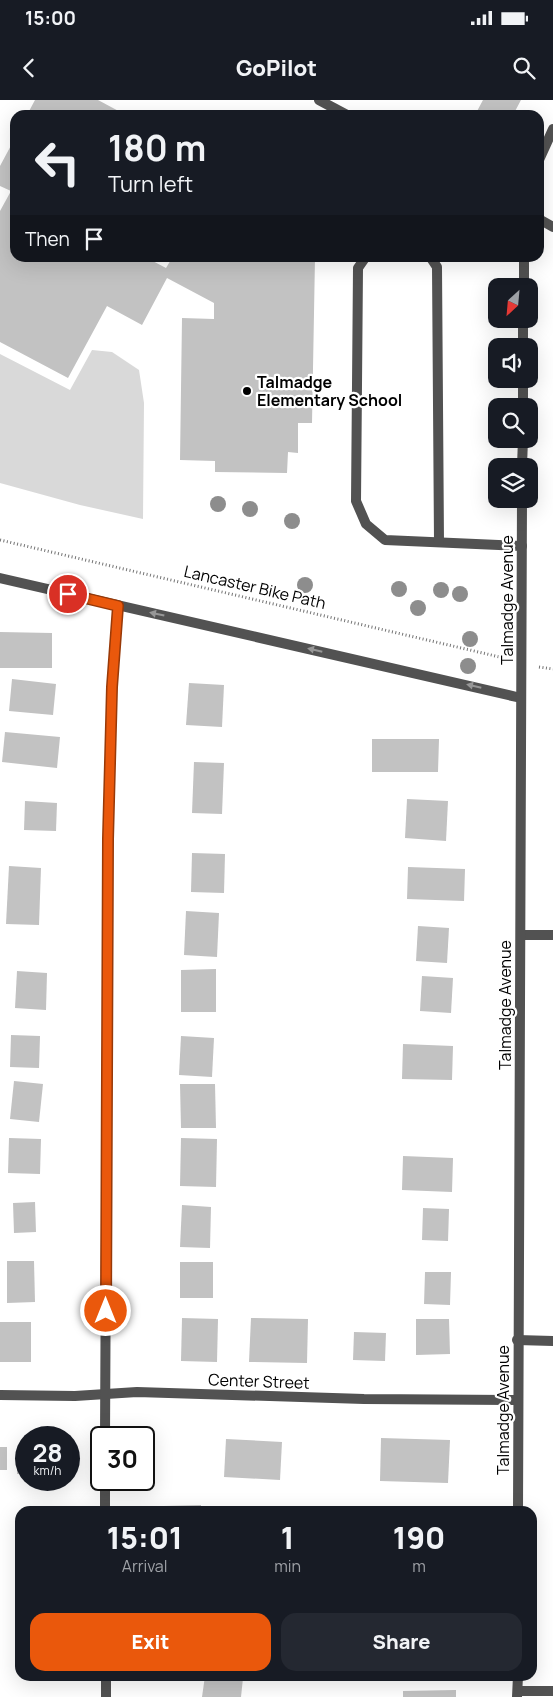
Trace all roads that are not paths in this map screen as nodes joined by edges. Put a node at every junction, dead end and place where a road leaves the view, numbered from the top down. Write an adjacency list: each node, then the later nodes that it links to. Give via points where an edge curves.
1 (319, 100): 2 (street)
2 (338, 110)
3 (553, 129): 4 (street)
4 (544, 149)
5 (362, 262): 10 (street, via 358,268 356,500 366,524 385,540)
6 (434, 262): 10 (street, via 437,267)
7 (524, 262): 8 (street)
8 (524, 278)
9 (522, 508): 11 (street, Talmadge Avenue)
10 (439, 542): 11 (street)
11 (522, 546): 14 (street, Talmadge Avenue)
12 (0, 578): 13 (street)
13 (118, 606): 14 (street, one-way to 13); 19 (street, via 112,687 108,839)
14 (521, 698): 15 (street, Talmadge Avenue)
15 (521, 935): 16 (street); 17 (street, Talmadge Avenue)
16 (553, 935)
17 (517, 1340): 18 (street); 21 (street, Talmadge Avenue)
18 (553, 1341)
19 (106, 1394): 20 (street, Center Street); 21 (street, Center Street); 22 (street)
20 (0, 1395)
21 (518, 1400): 25 (street, Talmadge Avenue)
22 (105, 1426)
23 (105, 1491): 24 (street)
24 (105, 1506)
25 (518, 1506)
26 (106, 1681): 30 (street)
27 (518, 1681): 29 (street)
28 (553, 1691): 29 (street)
29 (518, 1694)
30 (106, 1697)

